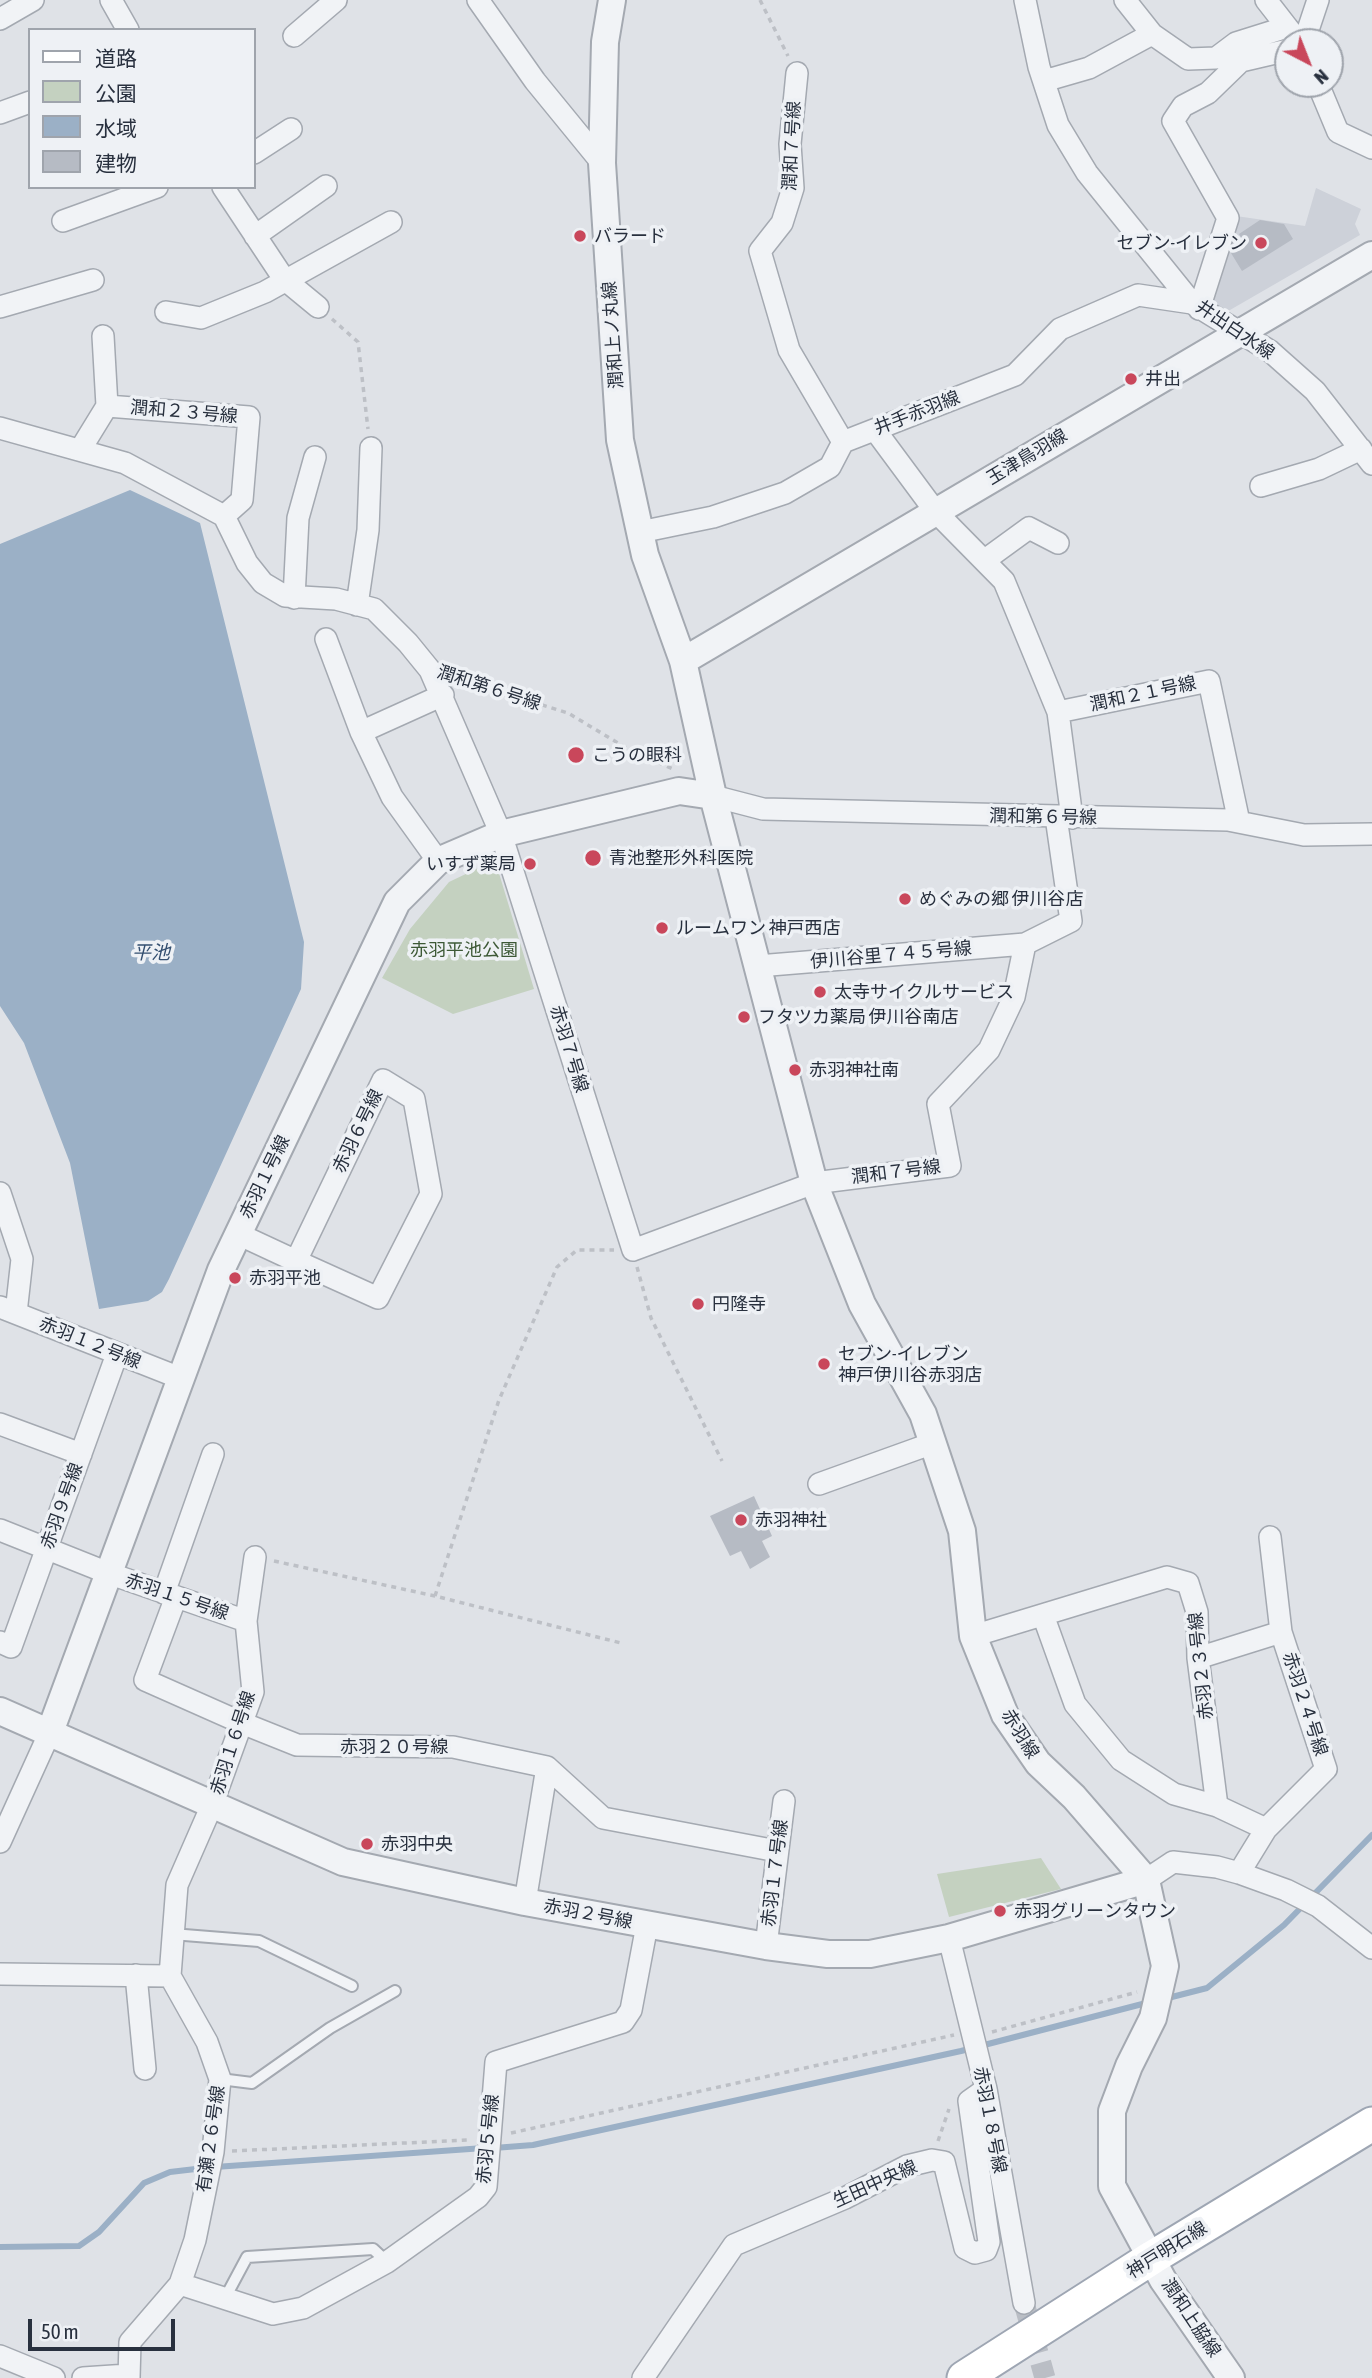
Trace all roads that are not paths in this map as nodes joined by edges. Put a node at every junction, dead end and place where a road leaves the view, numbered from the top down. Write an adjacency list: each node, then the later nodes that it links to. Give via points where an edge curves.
1 (33, 0): 10 (street)
2 (111, 0): 11 (street)
3 (335, 0): 15 (street)
4 (478, 0): 27 (street, via 535,81)
5 (612, 0): 27 (street, 潤和上ノ丸線, via 605,42)
6 (1025, 0): 20 (street, 井出白水線)
7 (1125, 0): 14 (street)
8 (1266, 0): 12 (street)
9 (1318, 0): 13 (street)
10 (0, 19)
11 (127, 28)
12 (1288, 28)
13 (1309, 28)
14 (1152, 34): 18 (street, via 1188,59); 20 (street, via 1089,68)
15 (294, 36)
16 (1274, 38): 18 (street, via 1236,43)
17 (1274, 53): 18 (street, via 1241,61)
18 (1231, 58): 37 (street, via 1208,93 1183,106 1173,121 1228,218)
19 (797, 73): 46 (street, 潤和７号線, via 790,144 793,188 782,223 760,251 789,350)
20 (1044, 81): 37 (street, 井出白水線, via 1058,125 1087,173)
21 (1324, 98): 25 (street, via 1338,132)
22 (28, 103): 23 (street)
23 (0, 113)
24 (291, 130): 26 (street)
25 (1372, 148)
26 (256, 152)
27 (602, 163): 54 (street, 潤和上ノ丸線, via 620,440)
28 (326, 186): 33 (street)
29 (151, 189): 31 (street)
30 (224, 189): 33 (street)
31 (63, 221)
32 (391, 222): 35 (street)
33 (255, 236): 35 (street)
34 (1372, 255): 41 (street, 玉津鳥羽線)
35 (284, 279): 39 (street); 40 (street, via 265,292 201,318)
36 (93, 280): 38 (street)
37 (1196, 306): 41 (street, 井出白水線); 45 (street, 井手赤羽線, via 1138,295 1060,328 1015,375)
38 (0, 307)
39 (318, 307)
40 (166, 312)
41 (1238, 333): 49 (street, 井出白水線, via 1270,351 1315,391); 52 (street, 玉津鳥羽線)
42 (103, 337): 43 (street)
43 (107, 406): 48 (street, 潤和２３号線); 53 (street, 潤和２３号線, via 249,417 242,500)
44 (0, 428): 48 (street)
45 (875, 430): 46 (street, 井手赤羽線); 52 (street)
46 (843, 442): 54 (street, via 831,467 785,493 713,517)
47 (371, 448): 58 (street, via 368,530)
48 (80, 450): 53 (street, via 125,463)
49 (1366, 456): 51 (street)
50 (315, 457): 57 (street, via 298,518)
51 (1261, 486)
52 (935, 511): 56 (street); 60 (street, 玉津鳥羽線)
53 (225, 516): 57 (street, 潤和第６号線, via 247,563 263,583)
54 (640, 532): 60 (street, 潤和上ノ丸線)
55 (1058, 543): 56 (street, via 1029,528)
56 (985, 559): 63 (street, via 1003,581)
57 (294, 598): 58 (street, 潤和第６号線, via 336,599)
58 (357, 605): 61 (street, 潤和第６号線, via 374,609)
59 (326, 639): 64 (street)
60 (683, 661): 65 (street, 潤和上ノ丸線)
61 (430, 670): 62 (street, 赤羽７号線)
62 (443, 695): 64 (street); 68 (street, 赤羽７号線)
63 (1058, 712): 66 (street); 67 (street, 潤和２１号線, via 1209,681)
64 (361, 732): 70 (street, via 392,797)
65 (713, 796): 66 (street, 潤和第６号線, via 763,809); 68 (street, 赤羽１号線, via 679,791); 72 (street, 潤和上ノ丸線)
66 (1064, 818): 67 (street, 潤和第６号線); 71 (street, via 1071,921)
67 (1239, 822): 69 (street, 潤和第６号線, via 1304,835)
68 (502, 834): 70 (street, 赤羽１号線); 73 (street, 赤羽７号線, via 633,1250)
69 (1372, 834)
70 (438, 861): 75 (street, 赤羽１号線, via 397,902)
71 (1025, 944): 72 (street, 伊川谷里７４５号線); 73 (street, 潤和７号線, via 1014,997 989,1050 938,1104 950,1166)
72 (758, 966): 73 (street, 赤羽線)
73 (814, 1183): 81 (street, 赤羽線, via 862,1304 923,1414)
74 (0, 1193): 77 (street, via 22,1259)
75 (238, 1234): 76 (street, 赤羽６号線); 79 (street, 赤羽１号線)
76 (296, 1261): 76 (street, 赤羽６号線, via 378,1298 431,1194 414,1099 383,1080)
77 (8, 1310): 78 (street, 赤羽１２号線)
78 (117, 1354): 79 (street, 赤羽１２号線); 82 (street, 赤羽９号線)
79 (180, 1378): 89 (street, 赤羽１号線)
80 (0, 1424): 82 (street)
81 (933, 1443): 84 (street); 94 (street, 赤羽線, via 962,1531)
82 (81, 1454): 87 (street, 赤羽９号線)
83 (213, 1454): 90 (street)
84 (819, 1484)
85 (0, 1530): 87 (street, 赤羽１５号線)
86 (1270, 1537): 93 (street)
87 (47, 1548): 89 (street, 赤羽１５号線); 95 (street, 赤羽９号線, via 11,1647)
88 (255, 1557): 92 (street, 赤羽１６号線)
89 (108, 1573): 90 (street, 赤羽１５号線); 99 (street, 赤羽１号線)
90 (170, 1595): 92 (street, 赤羽１５号線); 98 (street, 赤羽２０号線, via 145,1680)
91 (1043, 1615): 94 (street, 赤羽２３号線); 96 (street, 赤羽２３号線, via 1167,1577 1178,1580 1188,1583 1197,1612); 103 (street, via 1075,1704 1121,1760 1174,1794)
92 (246, 1621): 98 (street, 赤羽１６号線, via 253,1692)
93 (1281, 1632): 96 (street, 赤羽２４号線); 105 (street, 赤羽２４号線, via 1326,1769)
94 (973, 1636): 109 (street, 赤羽線, via 1005,1715 1038,1763)
95 (0, 1642)
96 (1198, 1658): 103 (street, 赤羽２３号線)
97 (0, 1712): 99 (street)
98 (242, 1723): 100 (street, 赤羽２０号線, via 297,1745 453,1747); 102 (street, 赤羽１６号線)
99 (50, 1732): 102 (street, 赤羽２号線); 104 (street)
100 (547, 1767): 107 (street, via 603,1818); 110 (street)
101 (784, 1801): 107 (street, 赤羽１７号線)
102 (212, 1805): 110 (street, 赤羽２号線, via 343,1862); 112 (street, 赤羽１６号線, via 177,1885)
103 (1217, 1806): 105 (street)
104 (7, 1810): 106 (street)
105 (1266, 1829): 108 (street, 赤羽２４号線)
106 (0, 1842)
107 (777, 1851): 114 (street, 赤羽１７号線)
108 (1239, 1873): 109 (street, via 1173,1862); 115 (street, via 1318,1906)
109 (1146, 1880): 113 (street, 赤羽２号線); 125 (street, 赤羽線, via 1164,1966 1160,1995 1112,2111 1110,2152 1112,2186)
110 (525, 1902): 111 (street, 赤羽２号線)
111 (647, 1925): 114 (street, 赤羽２号線); 126 (street, 赤羽５号線, via 631,2010 623,2022 496,2062 486,2188)
112 (172, 1934): 118 (street, 赤羽１６号線); 119 (lane, via 259,1941)
113 (949, 1938): 114 (street, 赤羽２号線, via 870,1954); 123 (street, 赤羽１８号線)
114 (765, 1946)
115 (1372, 1948)
116 (0, 1973): 117 (street)
117 (136, 1975): 118 (street); 121 (street)
118 (170, 1976): 122 (street, 有瀬２６号線, via 207,2042)
119 (352, 1986)
120 (395, 1991): 122 (lane, via 330,2028 252,2083)
121 (145, 2069)
122 (220, 2079): 127 (street, 有瀬２６号線, via 213,2153 195,2240)
123 (986, 2089): 129 (street, 赤羽１８号線); 135 (street, 生田中央線, via 969,2101 989,2242 986,2250 975,2253 965,2248 944,2162 907,2166 734,2245)
124 (1372, 2124): 125 (main road, 神戸明石線)
125 (1153, 2256): 132 (main road, 神戸明石線); 136 (street, 潤和上脇線, via 1164,2280)
126 (387, 2262): 128 (street, 赤羽５号線, via 303,2308 273,2314); 128 (lane, via 373,2249 247,2257)
127 (180, 2284): 128 (street, 赤羽５号線); 131 (street, 有瀬２６号線, via 130,2342)
128 (224, 2300)
129 (1024, 2303)
130 (0, 2356): 133 (street)
131 (128, 2376): 134 (street)
132 (966, 2377)
133 (54, 2378)
134 (83, 2378)
135 (643, 2378)
136 (1231, 2378)

